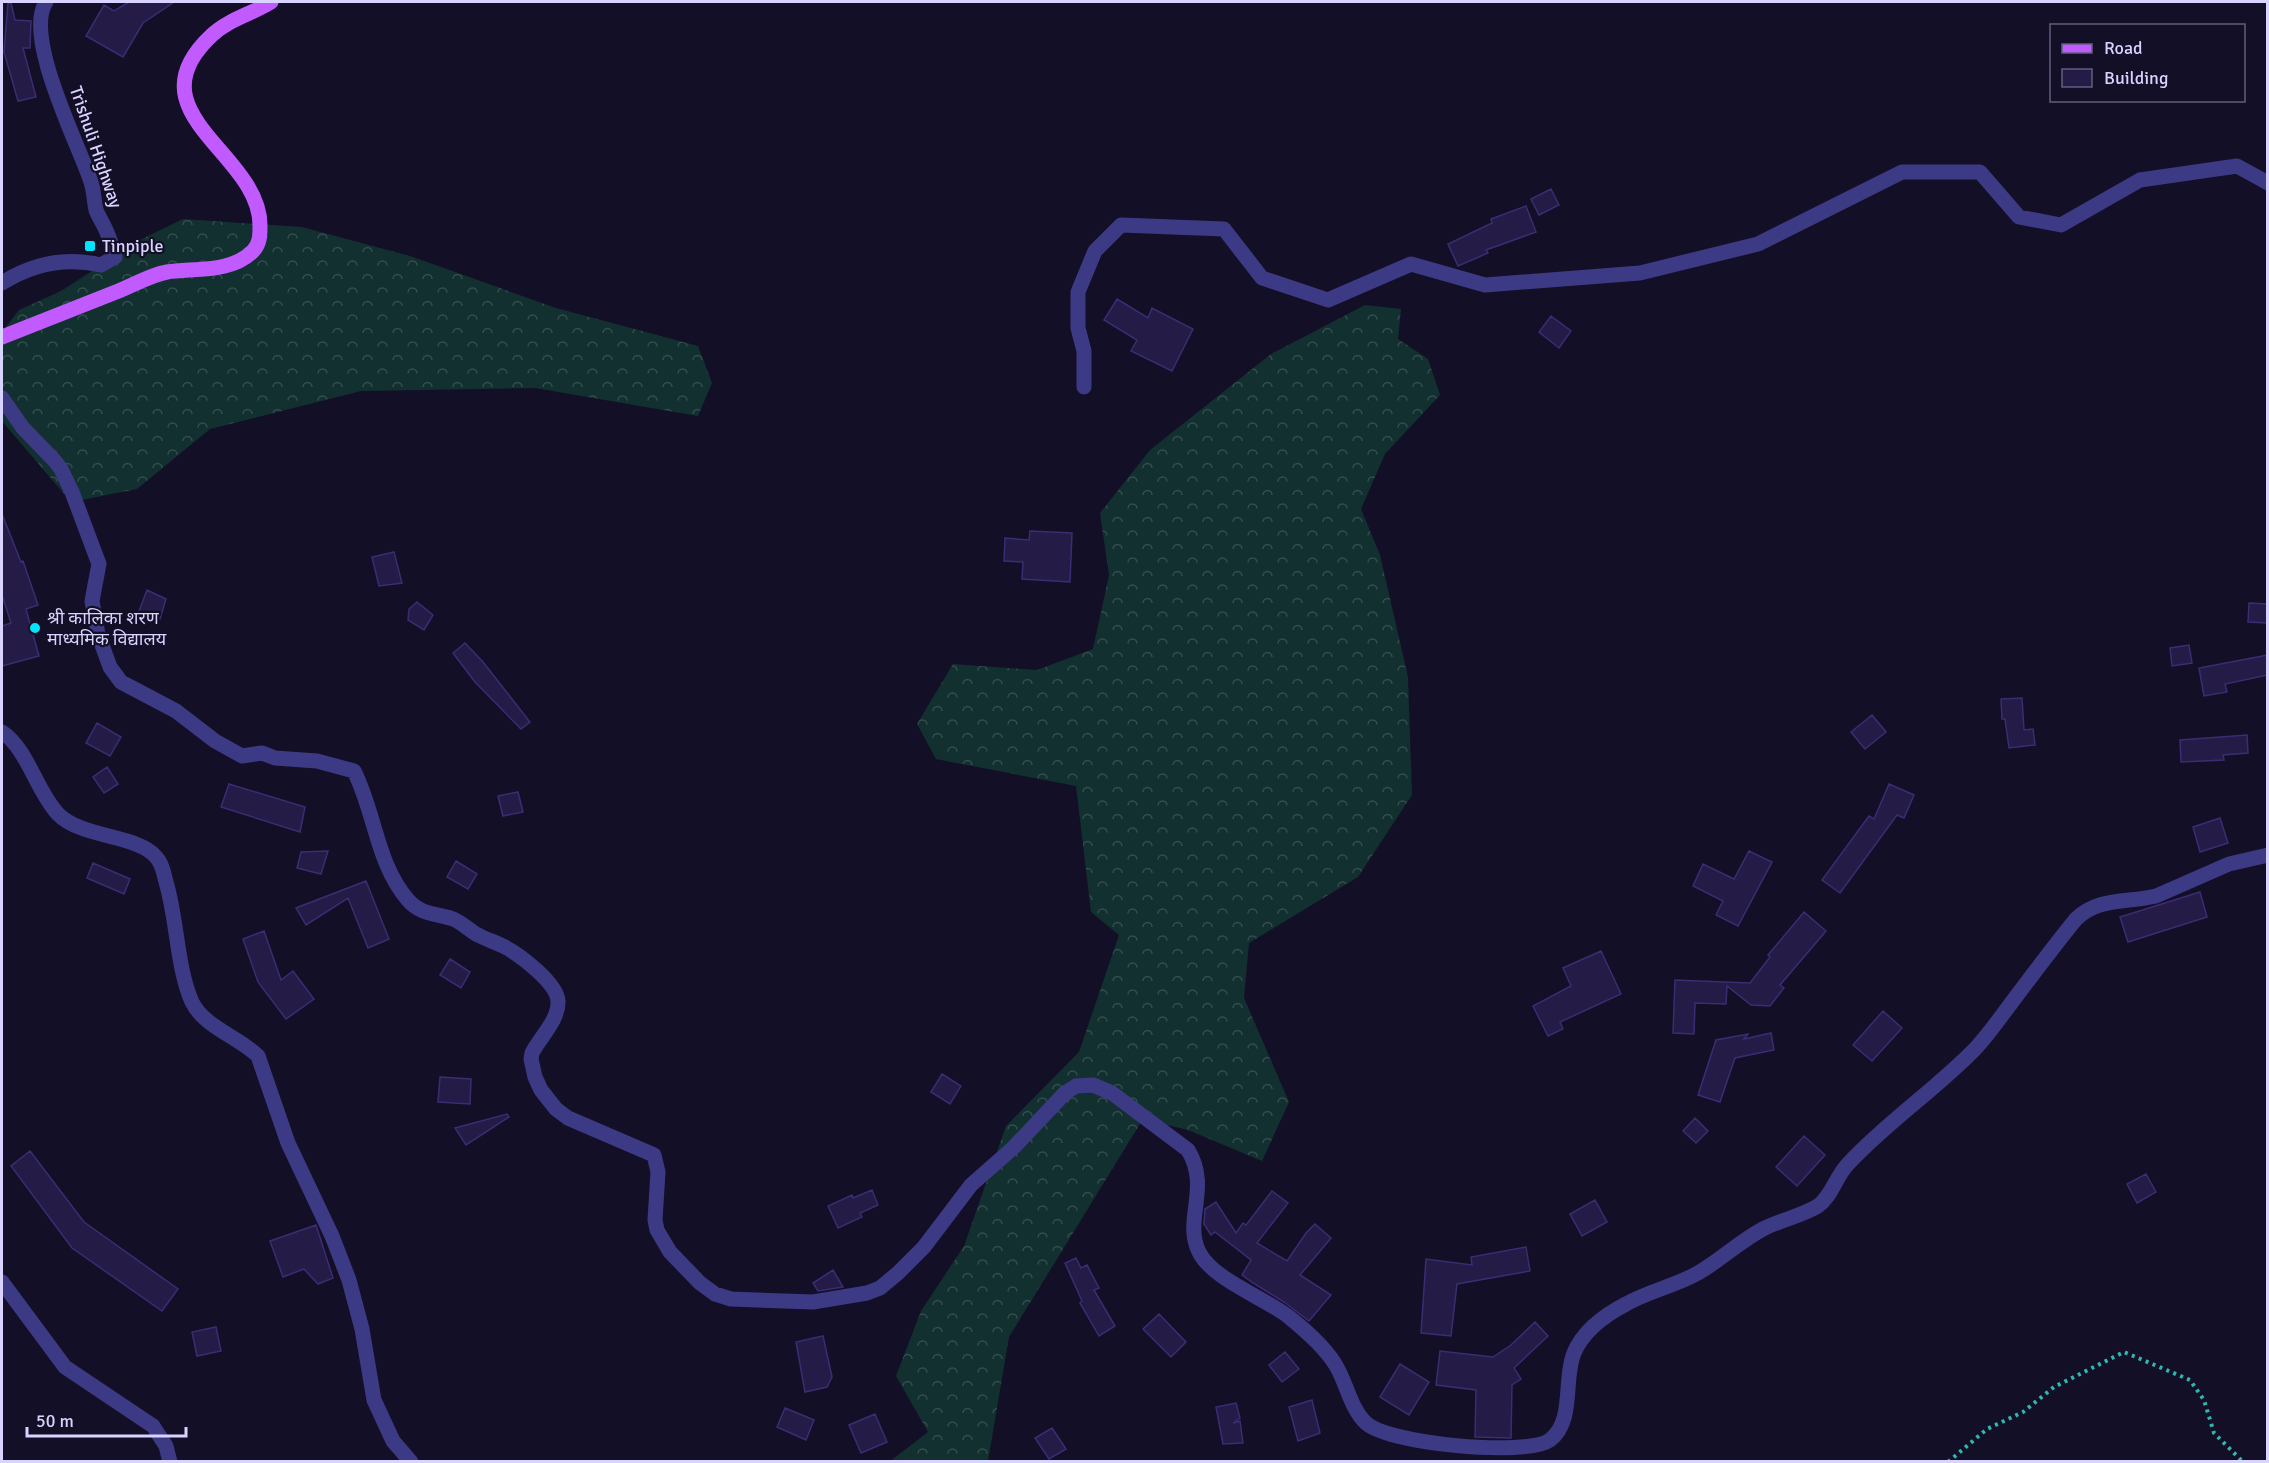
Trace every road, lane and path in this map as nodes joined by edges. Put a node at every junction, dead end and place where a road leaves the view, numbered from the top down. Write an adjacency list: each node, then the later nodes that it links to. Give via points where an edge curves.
1 (46, 2): 4 (street, Trishuli Highway, via 41,27 45,60 115,257 101,265 82,261 29,268)
2 (271, 2): 5 (main road, via 211,35 190,62 184,79 186,97 198,124 254,197 260,229 254,251 218,267 165,272)
3 (2268, 183): 6 (street, via 2237,166 2140,180 2061,225 2019,217 1980,172 1902,172 1758,244 1640,273 1485,285 1411,264 1328,300 1262,278 1224,230 1121,225 1095,251 1078,292)
4 (2, 283)
5 (2, 340)
6 (1084, 387)
7 (2, 398): 9 (street, via 16,420 61,469 72,492 99,564 92,601 98,634 110,667 121,682 176,711 242,756 262,753 354,771 396,885 407,899 425,914 455,920 505,947 538,971 556,992 557,1011 532,1053 535,1077 549,1101 568,1118 654,1155 658,1172 657,1230 670,1252 700,1283 731,1299 813,1302 880,1288 924,1247 971,1185 1014,1147 1065,1092 1076,1086 1093,1085 1112,1093 1188,1150 1198,1176 1194,1224 1199,1254 1225,1277 1276,1308 1308,1334 1336,1365 1366,1424 1420,1443 1536,1446 1552,1438 1563,1418 1574,1354 1595,1325 1629,1302 1698,1273 1762,1230 1821,1204 1847,1165 1976,1048 2085,910 2112,901 2156,896 2229,864)
8 (2, 732): 12 (street, via 63,818 146,848 157,857 169,890 193,1003 209,1023 258,1056 288,1143 349,1280 378,1410 393,1441)
9 (2268, 855)
10 (2, 1282): 11 (street, via 65,1366 153,1426)
11 (170, 1461)
12 (411, 1461)
13 (1948, 1461): 14 (path, via 1987,1429 2023,1412 2054,1386 2124,1352 2190,1380 2204,1400 2214,1433)
14 (2243, 1461)

